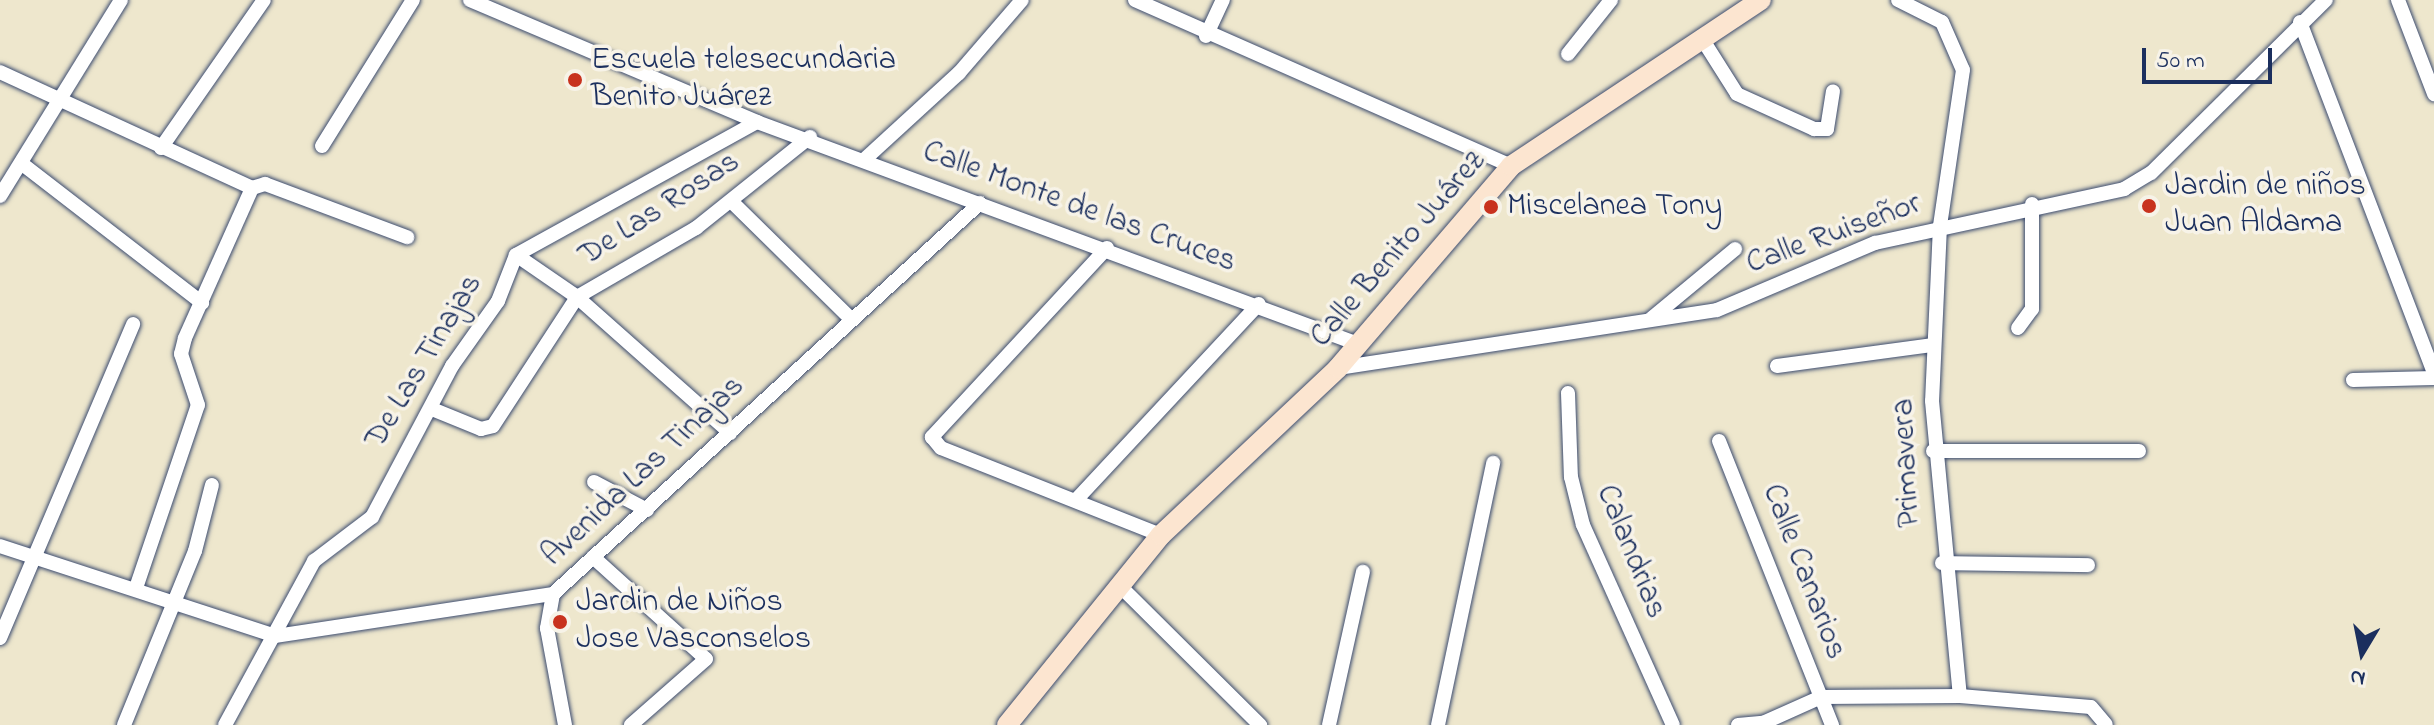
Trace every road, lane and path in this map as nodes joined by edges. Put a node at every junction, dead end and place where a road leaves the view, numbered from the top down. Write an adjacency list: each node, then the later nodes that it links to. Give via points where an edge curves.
1 (121, 0): 20 (street)
2 (264, 0): 24 (street)
3 (413, 0): 23 (street)
4 (470, 0): 21 (street, Calle Monte de las Cruces)
5 (1022, 0): 25 (street, via 959,73)
6 (1135, 0): 14 (street)
7 (1223, 0): 14 (street)
8 (1611, 0): 16 (street)
9 (1761, 0): 15 (street, Calle Benito Juárez)
10 (1898, 0): 33 (street, Primavera, via 1942,22 1963,70)
11 (2326, 0): 13 (street, Calle Ruiseñor)
12 (2398, 0): 19 (street)
13 (2300, 22): 32 (street, Calle Ruiseñor, via 2151,173 2124,189); 49 (street)
14 (1206, 36): 27 (street)
15 (1701, 37): 18 (street, via 1737,94 1814,129 1827,129); 27 (street, Calle Benito Juárez)
16 (1568, 54)
17 (0, 72): 20 (street)
18 (1833, 91)
19 (2434, 94)
20 (57, 102): 24 (street); 26 (street)
21 (757, 122): 22 (street, Calle Monte de las Cruces); 37 (street, De Las Tinajas)
22 (810, 137): 25 (street, Calle Monte de las Cruces); 30 (street, De Las Rosas)
23 (322, 146)
24 (161, 148): 28 (street)
25 (865, 159): 31 (street, Calle Monte de las Cruces)
26 (21, 163): 29 (street); 39 (street)
27 (1511, 166): 45 (street, Calle Benito Juárez)
28 (252, 188): 34 (street, via 265,184); 39 (street)
29 (0, 196)
30 (732, 202): 38 (street, De Las Rosas); 41 (street)
31 (980, 203): 35 (street, Calle Monte de las Cruces); 41 (street, Avenida Las Tinajas)
32 (2032, 204): 33 (street, Calle Ruiseñor); 44 (street, via 2032,309)
33 (1940, 226): 42 (street, Calle Ruiseñor, via 1875,243 1717,310); 46 (street, Primavera)
34 (407, 237)
35 (1107, 248): 40 (street, Calle Monte de las Cruces); 60 (street, via 932,437 941,448)
36 (1735, 249): 42 (street)
37 (516, 255): 38 (street); 52 (street, De Las Tinajas, via 498,301 452,366)
38 (577, 297): 52 (street, via 498,421 476,427); 53 (street)
39 (202, 303): 69 (street, via 181,354 198,405)
40 (1259, 304): 45 (street, Calle Monte de las Cruces); 60 (street)
41 (849, 317): 53 (street, Avenida Las Tinajas)
42 (1652, 318): 48 (street, Calle Ruiseñor)
43 (133, 324): 64 (street)
44 (2018, 328)
45 (1358, 344): 48 (street, Calle Benito Juárez)
46 (1932, 345): 47 (street); 55 (street, Primavera)
47 (1777, 366)
48 (1338, 368): 62 (street, Calle Benito Juárez)
49 (2434, 375): 50 (street)
50 (2353, 380)
51 (1568, 393): 85 (street, Calandrias, via 1571,477 1583,525)
52 (432, 409): 73 (street, De Las Tinajas, via 372,517 314,561)
53 (730, 433): 61 (street, Avenida Las Tinajas)
54 (1719, 441): 76 (street, Calle Canarios)
55 (1933, 451): 56 (street); 66 (street, Primavera)
56 (2139, 451)
57 (1493, 463): 84 (street)
58 (594, 482): 61 (street)
59 (212, 485): 72 (street, via 195,551)
60 (1076, 500): 62 (street)
61 (647, 510): 65 (street, Avenida Las Tinajas)
62 (1161, 535): 70 (street, Calle Benito Juárez)
63 (0, 546): 64 (street)
64 (35, 553): 69 (street); 74 (street)
65 (593, 557): 71 (street, Avenida Las Tinajas); 80 (street, via 706,659)
66 (1942, 563): 67 (street); 75 (street, Primavera)
67 (2088, 565)
68 (1363, 572): 83 (street)
69 (137, 585): 72 (street)
70 (1119, 585): 81 (street, Calle Benito Juárez); 82 (street)
71 (553, 594): 73 (street, Avenida Las Tinajas); 79 (street, via 547,628)
72 (173, 597): 73 (street); 77 (street)
73 (275, 636): 78 (street, De Las Tinajas)
74 (0, 638)
75 (1960, 696): 76 (street); 88 (street, via 2091,707)
76 (1821, 697): 86 (street, via 1763,723); 87 (street, Calle Canarios)
77 (124, 725)
78 (225, 725)
79 (565, 725)
80 (631, 725)
81 (1007, 725)
82 (1260, 725)
83 (1329, 725)
84 (1438, 725)
85 (1673, 725)
86 (1738, 725)
87 (1832, 725)
88 (2106, 725)

